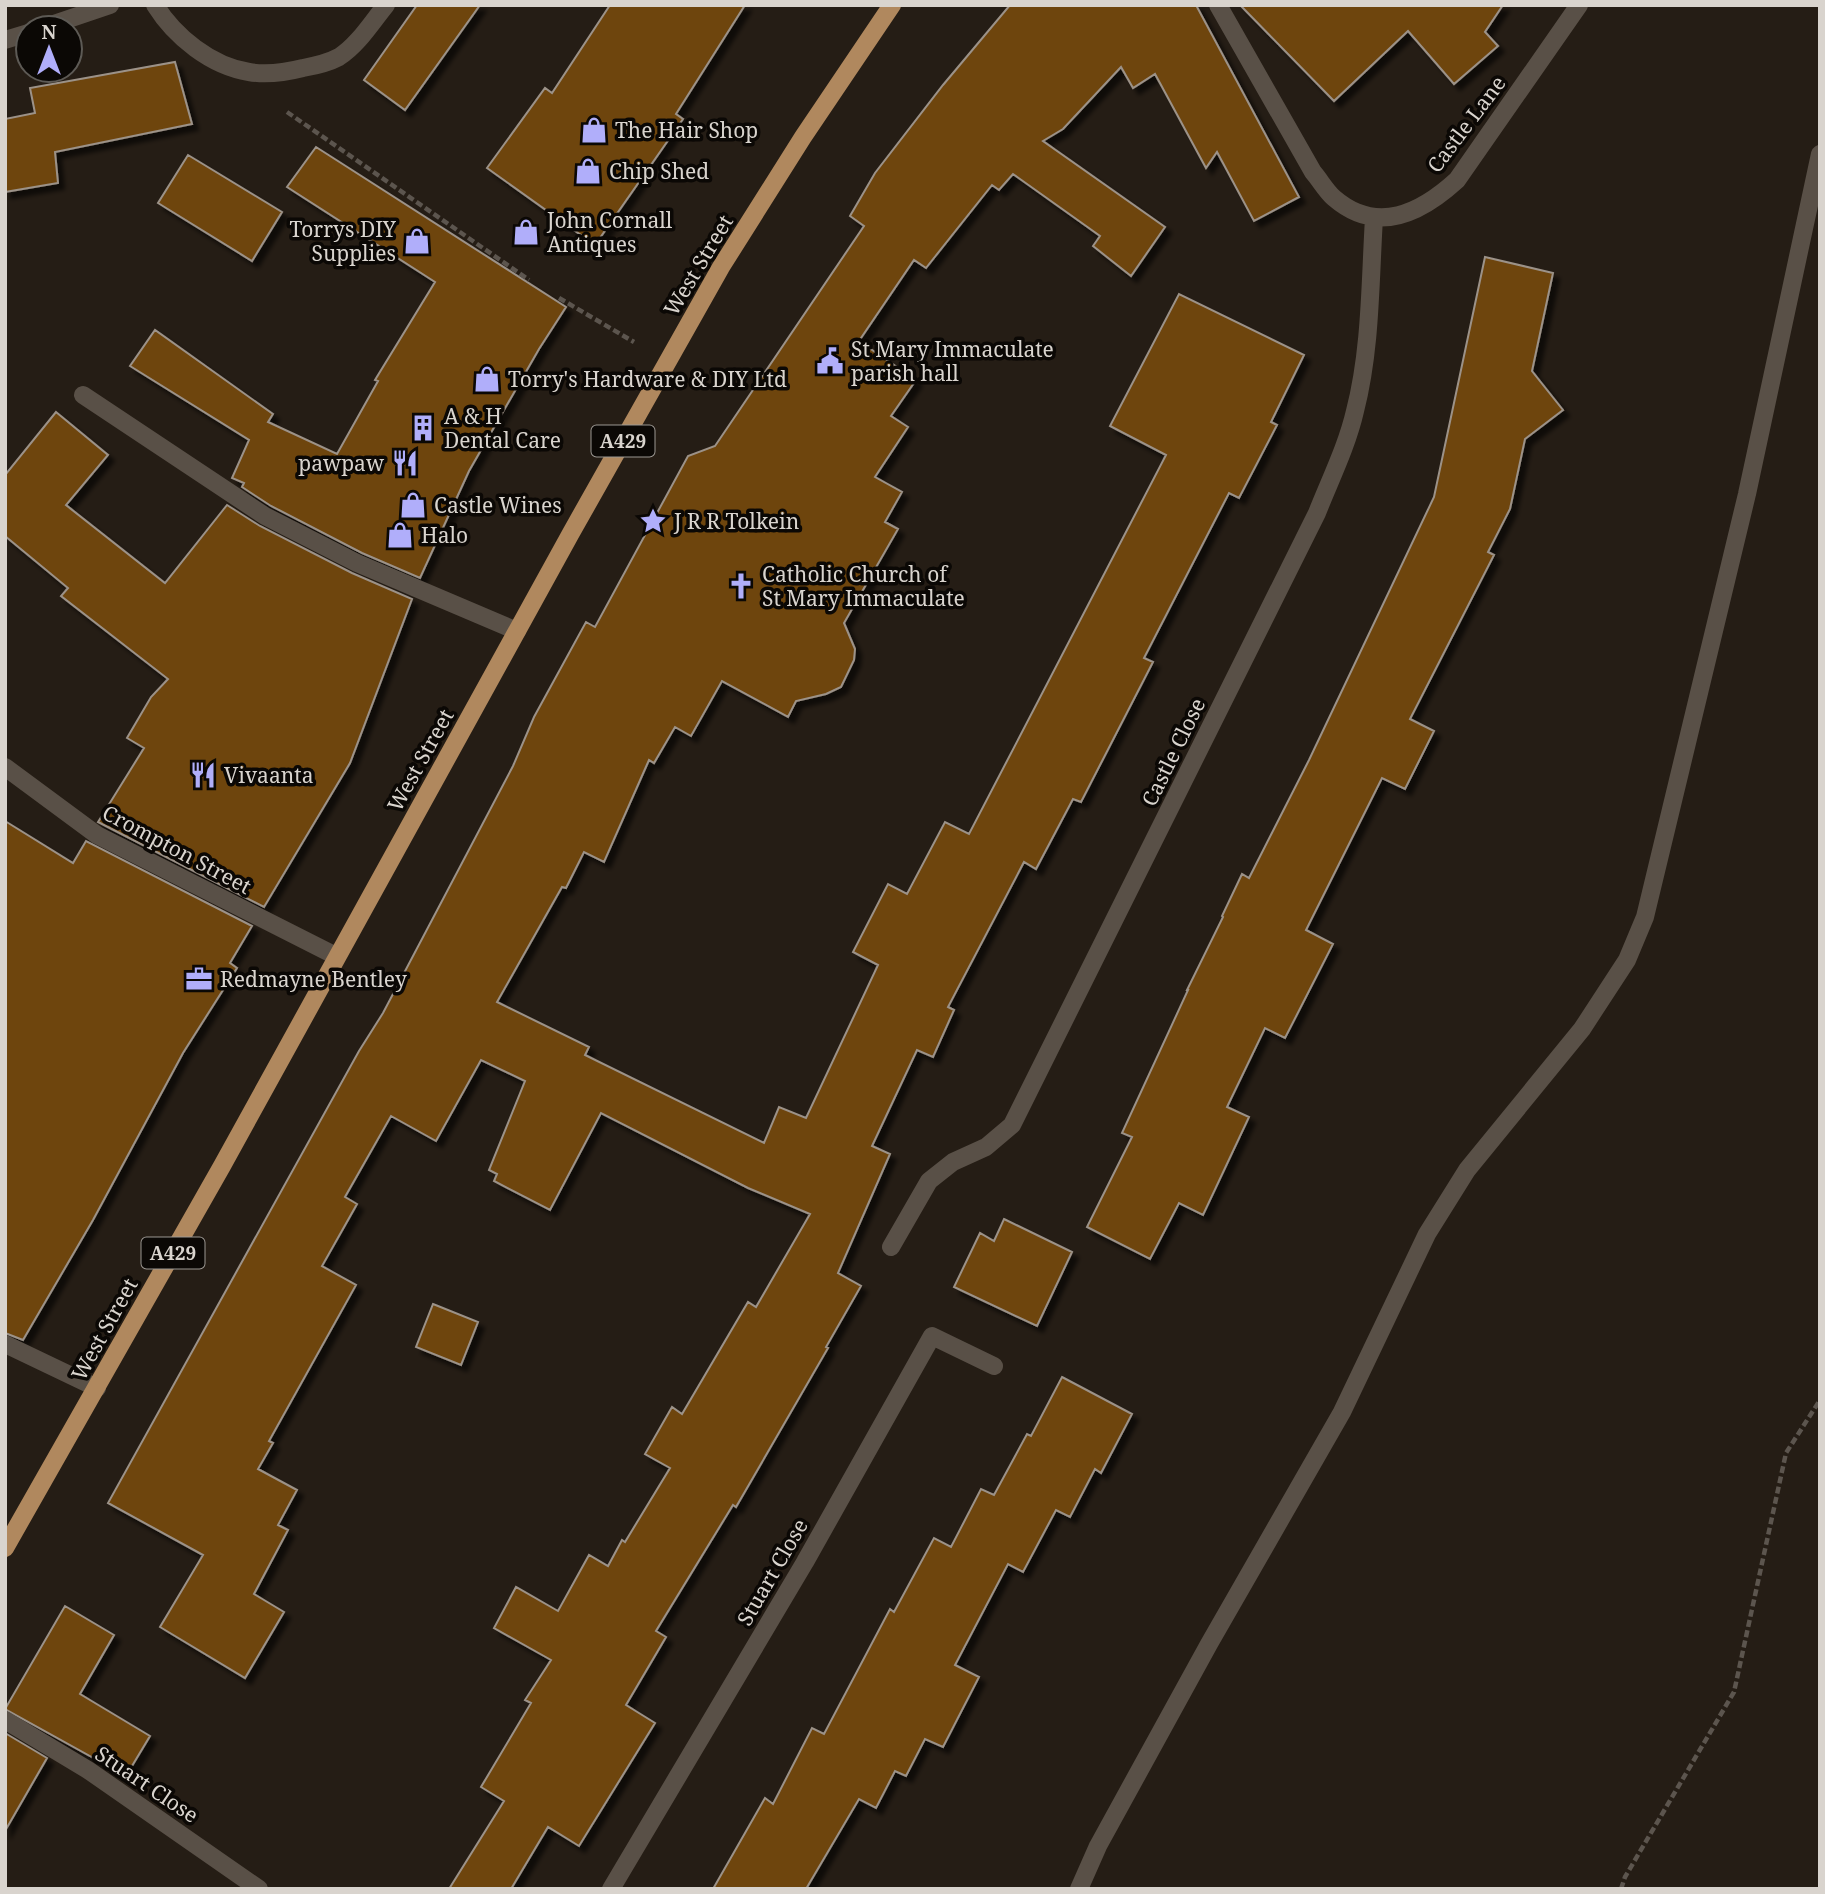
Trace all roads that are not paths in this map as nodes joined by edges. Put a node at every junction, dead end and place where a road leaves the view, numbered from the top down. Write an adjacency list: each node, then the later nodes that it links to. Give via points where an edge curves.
1 (110, 5): 7 (street)
2 (155, 5): 3 (street, via 190,44 226,66 251,73 316,65 338,57)
3 (386, 5)
4 (892, 5): 11 (main road, West Street / A429, via 720,267)
5 (1218, 5): 9 (street, via 1313,172 1332,197)
6 (1579, 5): 9 (street, Castle Lane, via 1457,180 1419,208)
7 (83, 14)
8 (1820, 154): 22 (street, via 1747,494 1646,917 1627,960 1582,1029 1467,1170 1427,1234 1342,1412 1209,1644)
9 (1374, 218): 14 (street, Castle Close, via 1360,390 1317,513 1012,1125 986,1147 953,1162 929,1181)
10 (83, 395): 11 (street, via 265,516 357,563)
11 (517, 631): 13 (main road, West Street / A429)
12 (5, 766): 13 (street, Crompton Street, via 97,835)
13 (336, 956): 17 (main road, West Street / A429)
14 (891, 1247)
15 (5, 1344): 17 (street)
16 (994, 1366): 21 (street, Stuart Close, via 932,1336 805,1562)
17 (97, 1388): 18 (main road, West Street / A429)
18 (5, 1548)
19 (5, 1720): 20 (street, Stuart Close, via 88,1770)
20 (260, 1889)
21 (611, 1889)
22 (1079, 1889)

